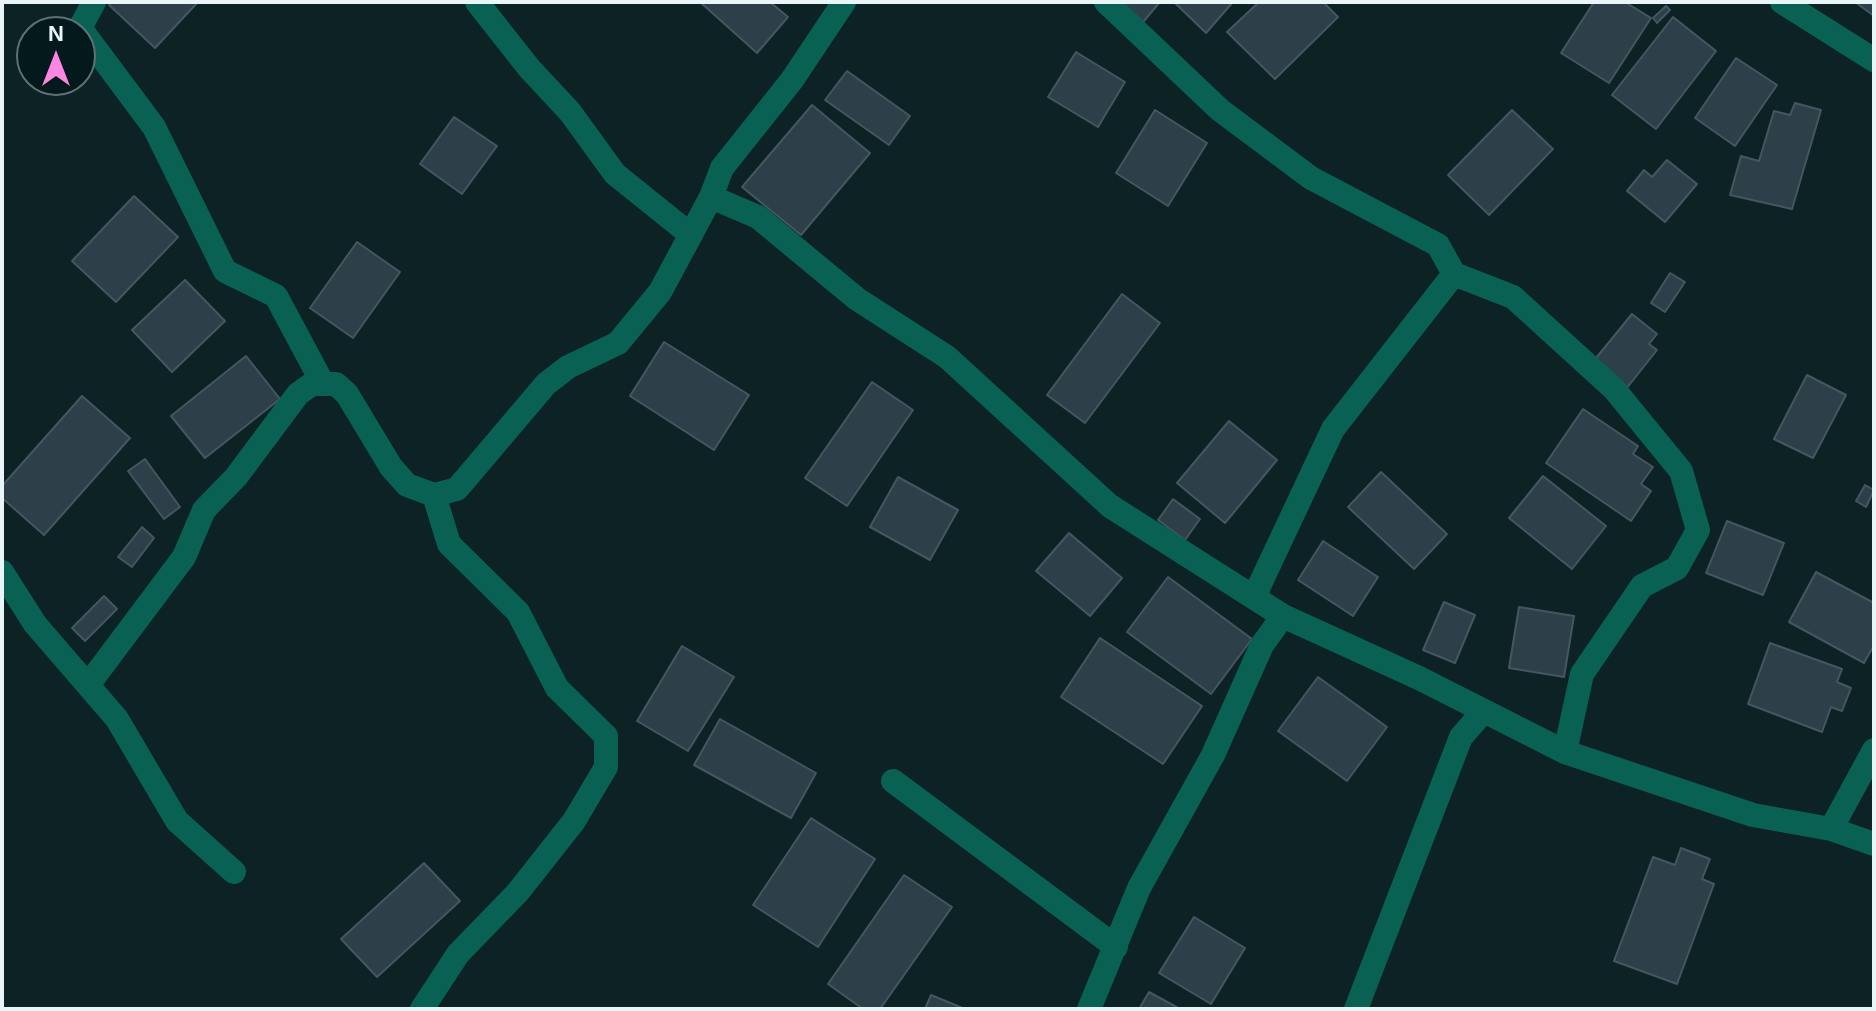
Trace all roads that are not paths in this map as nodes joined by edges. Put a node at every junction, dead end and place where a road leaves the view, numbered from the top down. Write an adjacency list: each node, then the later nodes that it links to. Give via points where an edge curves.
1 (94, 2): 10 (street, via 80,28 154,127 225,271 276,296)
2 (477, 2): 8 (street, via 615,174)
3 (844, 2): 7 (street, via 792,80 722,168)
4 (1106, 2): 9 (street, via 1220,110 1311,178 1438,245)
5 (1782, 2): 6 (street)
6 (1874, 60)
7 (711, 197): 8 (street); 13 (street, via 758,217 857,299 947,357 1110,506)
8 (691, 235): 11 (street, via 660,292 618,343 546,384 457,489)
9 (1454, 274): 13 (street, via 1333,429); 18 (street, via 1513,297 1614,389 1681,471 1698,530 1677,568 1642,586 1582,674)
10 (323, 384): 11 (street, via 336,384 347,394 407,485); 15 (street, via 312,384 298,394 236,477 204,510 184,557)
11 (434, 495): 24 (street, via 449,544 518,612 557,688 606,736 606,767 574,821 518,892 458,954)
12 (2, 572): 15 (street, via 35,624)
13 (1254, 597): 14 (street)
14 (1283, 616): 16 (street); 23 (street, via 1262,645 1213,755 1139,888)
15 (88, 685): 22 (street, via 117,719 177,821)
16 (1483, 712): 18 (street); 26 (street, via 1461,737)
17 (1874, 750): 20 (street)
18 (1565, 752): 20 (street, via 1753,815)
19 (893, 781): 23 (street)
20 (1831, 829): 21 (street)
21 (1874, 844)
22 (234, 872)
23 (1116, 947): 25 (street)
24 (422, 1009)
25 (1089, 1009)
26 (1356, 1009)

